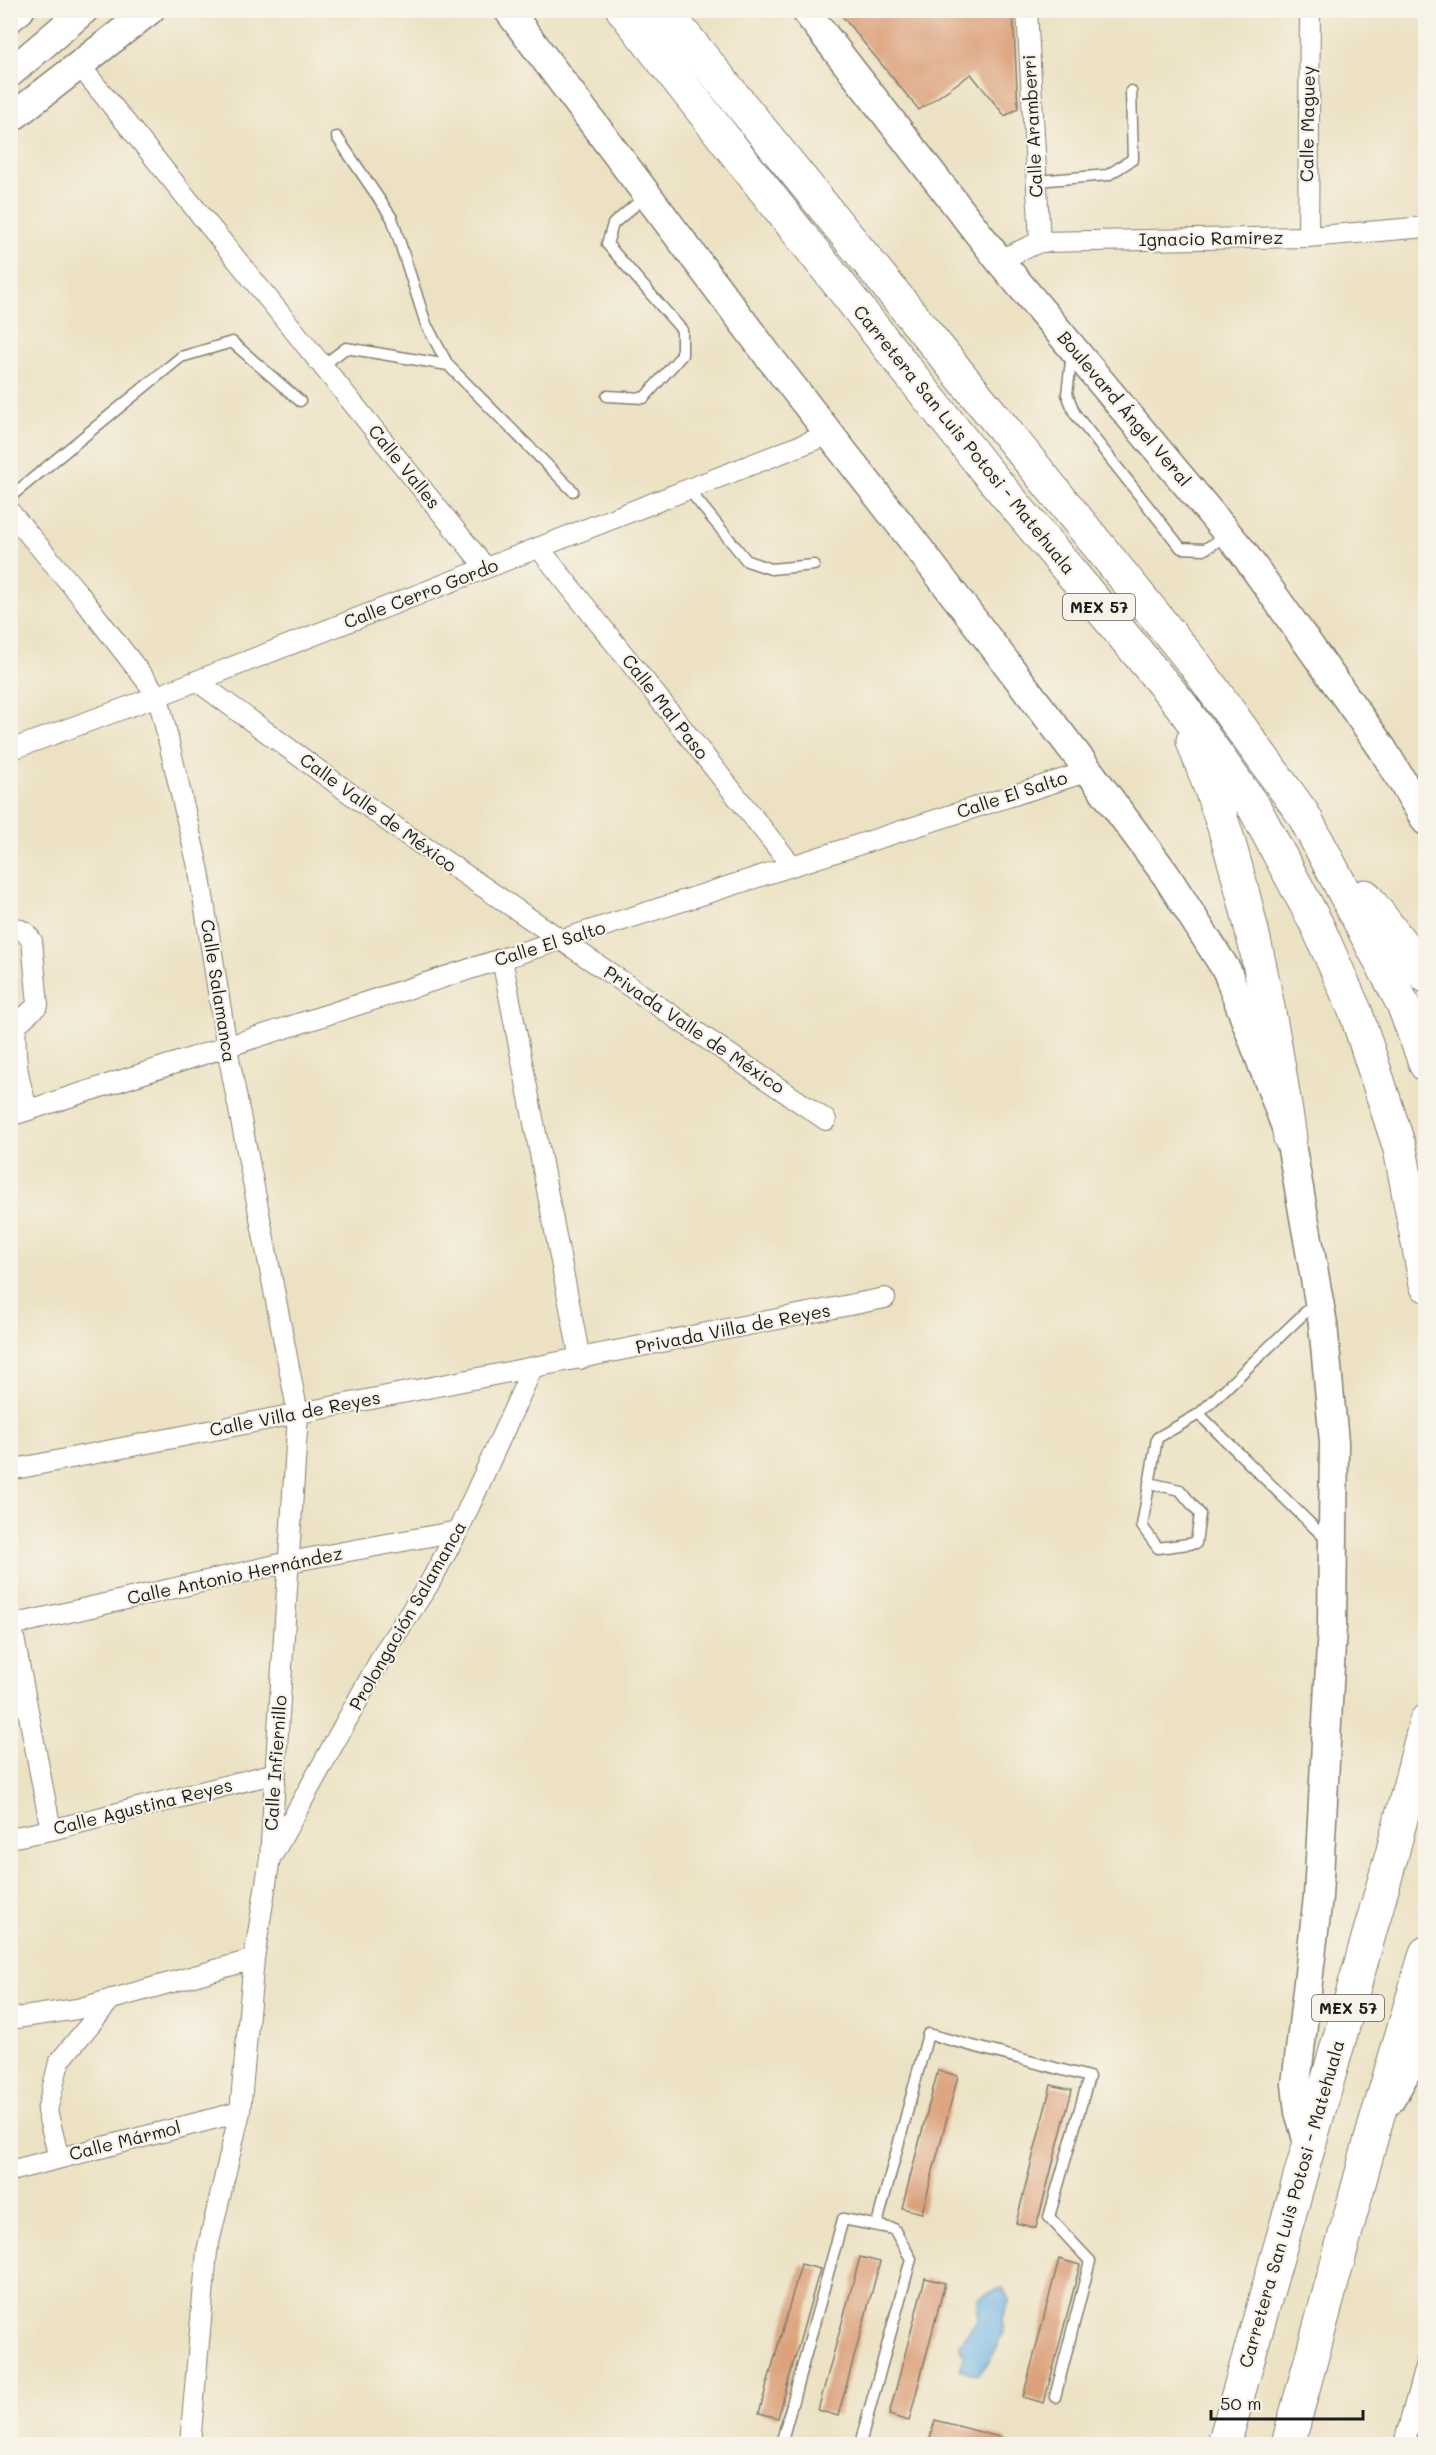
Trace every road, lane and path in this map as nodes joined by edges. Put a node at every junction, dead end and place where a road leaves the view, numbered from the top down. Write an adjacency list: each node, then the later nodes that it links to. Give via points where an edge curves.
1 (20, 10): 10 (street)
2 (84, 10): 12 (street)
3 (150, 10): 11 (street)
4 (508, 10): 17 (street)
5 (623, 10): 38 (highway, Carretera San Luis Potosi - Matehuala / MEX 57, via 984,468)
6 (664, 10): 41 (highway, Carretera San Luis Potosi - Matehuala / MEX 57, via 1196,666)
7 (805, 10): 21 (street, Boulevard Ángel Veral)
8 (1027, 10): 16 (street, Calle Aramberri)
9 (1310, 10): 19 (street, Calle Maguey)
10 (10, 18)
11 (80, 66): 14 (street); 24 (street, Calle Valles)
12 (10, 73)
13 (1131, 91): 16 (lane, via 1133,159 1108,175)
14 (10, 119)
15 (337, 136): 23 (lane, via 392,218 426,324)
16 (1037, 181): 20 (street, Calle Aramberri)
17 (647, 195): 25 (lane, via 613,224 607,244 682,330 682,355 644,398); 27 (street)
18 (1425, 227): 19 (street, Ignacio Ramirez)
19 (1308, 237): 20 (street, Ignacio Ramirez)
20 (1040, 242): 21 (street, Ignacio Ramirez)
21 (999, 260): 22 (street, Boulevard Ángel Veral)
22 (1072, 348): 32 (street, Boulevard Ángel Veral); 32 (lane, via 1067,394 1075,414 1181,548 1205,549)
23 (448, 365): 24 (lane, via 346,348); 29 (lane)
24 (322, 366): 35 (street, Calle Valles)
25 (607, 396)
26 (300, 401): 30 (lane, via 232,342 181,357)
27 (830, 434): 28 (street, Calle Cerro Gordo); 40 (street)
28 (688, 489): 33 (street, Calle Cerro Gordo); 34 (lane, via 747,561 771,569)
29 (573, 491)
30 (10, 497)
31 (10, 512): 37 (street, Calle Salamanca)
32 (1228, 535): 42 (street, Boulevard Ángel Veral, via 1382,748)
33 (538, 548): 35 (street, Calle Cerro Gordo); 43 (street, Calle Mal Paso)
34 (814, 565)
35 (486, 568): 36 (street, Calle Cerro Gordo)
36 (197, 681): 37 (street, Calle Cerro Gordo); 45 (street, Calle Valle de México, via 401,831)
37 (158, 696): 39 (street, Calle Cerro Gordo); 48 (street, Calle Salamanca, via 199,871)
38 (1181, 705): 52 (highway, via 1228,840 1272,1021); 53 (highway, Carretera San Luis Potosi - Matehuala / MEX 57, via 1255,809 1317,925 1356,1013 1400,1149)
39 (10, 750)
40 (1089, 771): 43 (street, Calle El Salto); 52 (street, via 1166,875 1227,971)
41 (1303, 814): 47 (highway); 49 (highway, Carretera San Luis Potosi - Matehuala / MEX 57, via 1403,1004)
42 (1425, 821)
43 (792, 866): 45 (street, Calle El Salto)
44 (18, 930): 50 (street, via 32,941 38,1005 16,1025)
45 (562, 941): 46 (street, Calle El Salto); 51 (street, Privada Valle de México)
46 (501, 959): 48 (street, Calle El Salto); 56 (street)
47 (1425, 976)
48 (227, 1048): 50 (street, Calle El Salto); 58 (street, Calle Salamanca)
49 (1425, 1065)
50 (19, 1113)
51 (826, 1120)
52 (1290, 1138): 55 (street)
53 (1425, 1285)
54 (885, 1298): 56 (street, Privada Villa de Reyes)
55 (1319, 1299): 59 (lane); 63 (street, via 1334,1442)
56 (580, 1359): 57 (street, Calle Villa de Reyes)
57 (533, 1368): 58 (street, Calle Villa de Reyes); 62 (street, Prolongación Salamanca)
58 (298, 1413): 60 (street, Calle Villa de Reyes); 64 (street, Calle Infiernillo)
59 (1199, 1414): 61 (lane, via 1157,1438); 63 (lane)
60 (10, 1470)
61 (1149, 1483): 61 (lane, via 1142,1526 1158,1548 1196,1543 1200,1514 1180,1490)
62 (459, 1531): 64 (street, Calle Antonio Hernández); 70 (street, Prolongación Salamanca, via 386,1649)
63 (1333, 1546): 78 (street, via 1317,1897 1296,2084)
64 (289, 1562): 65 (street, Calle Antonio Hernández); 67 (street, Calle Infiernillo)
65 (11, 1621): 68 (street)
66 (1425, 1721): 78 (highway, Carretera San Luis Potosi - Matehuala / MEX 57, via 1392,1854)
67 (276, 1773): 68 (street, Calle Agustina Reyes); 70 (street, Calle Infiernillo)
68 (51, 1830): 69 (street, Calle Agustina Reyes)
69 (10, 1838)
70 (270, 1858): 72 (street, Calle Infiernillo)
71 (1425, 1953): 77 (highway, MEX 57)
72 (254, 1959): 73 (street); 76 (street, Calle Infiernillo)
73 (111, 1999): 74 (street, via 77,2009); 79 (street, via 59,2062 47,2111)
74 (10, 2019)
75 (1425, 2036): 77 (street)
76 (240, 2112): 79 (street, Calle Mármol); 84 (street, Calle Infiernillo, via 207,2251)
77 (1373, 2132): 88 (highway, MEX 57)
78 (1309, 2145): 87 (highway, Carretera San Luis Potosi - Matehuala / MEX 57)
79 (59, 2158): 80 (street, Calle Mármol)
80 (10, 2171)
81 (877, 2224): 83 (lane, via 928,2034 1089,2077 1049,2217 1090,2262); 85 (lane, via 843,2219); 86 (lane, via 894,2229 911,2259)
82 (1425, 2363): 89 (street)
83 (1055, 2397)
84 (190, 2445)
85 (782, 2445)
86 (860, 2445)
87 (1224, 2445)
88 (1288, 2445)
89 (1404, 2445)

